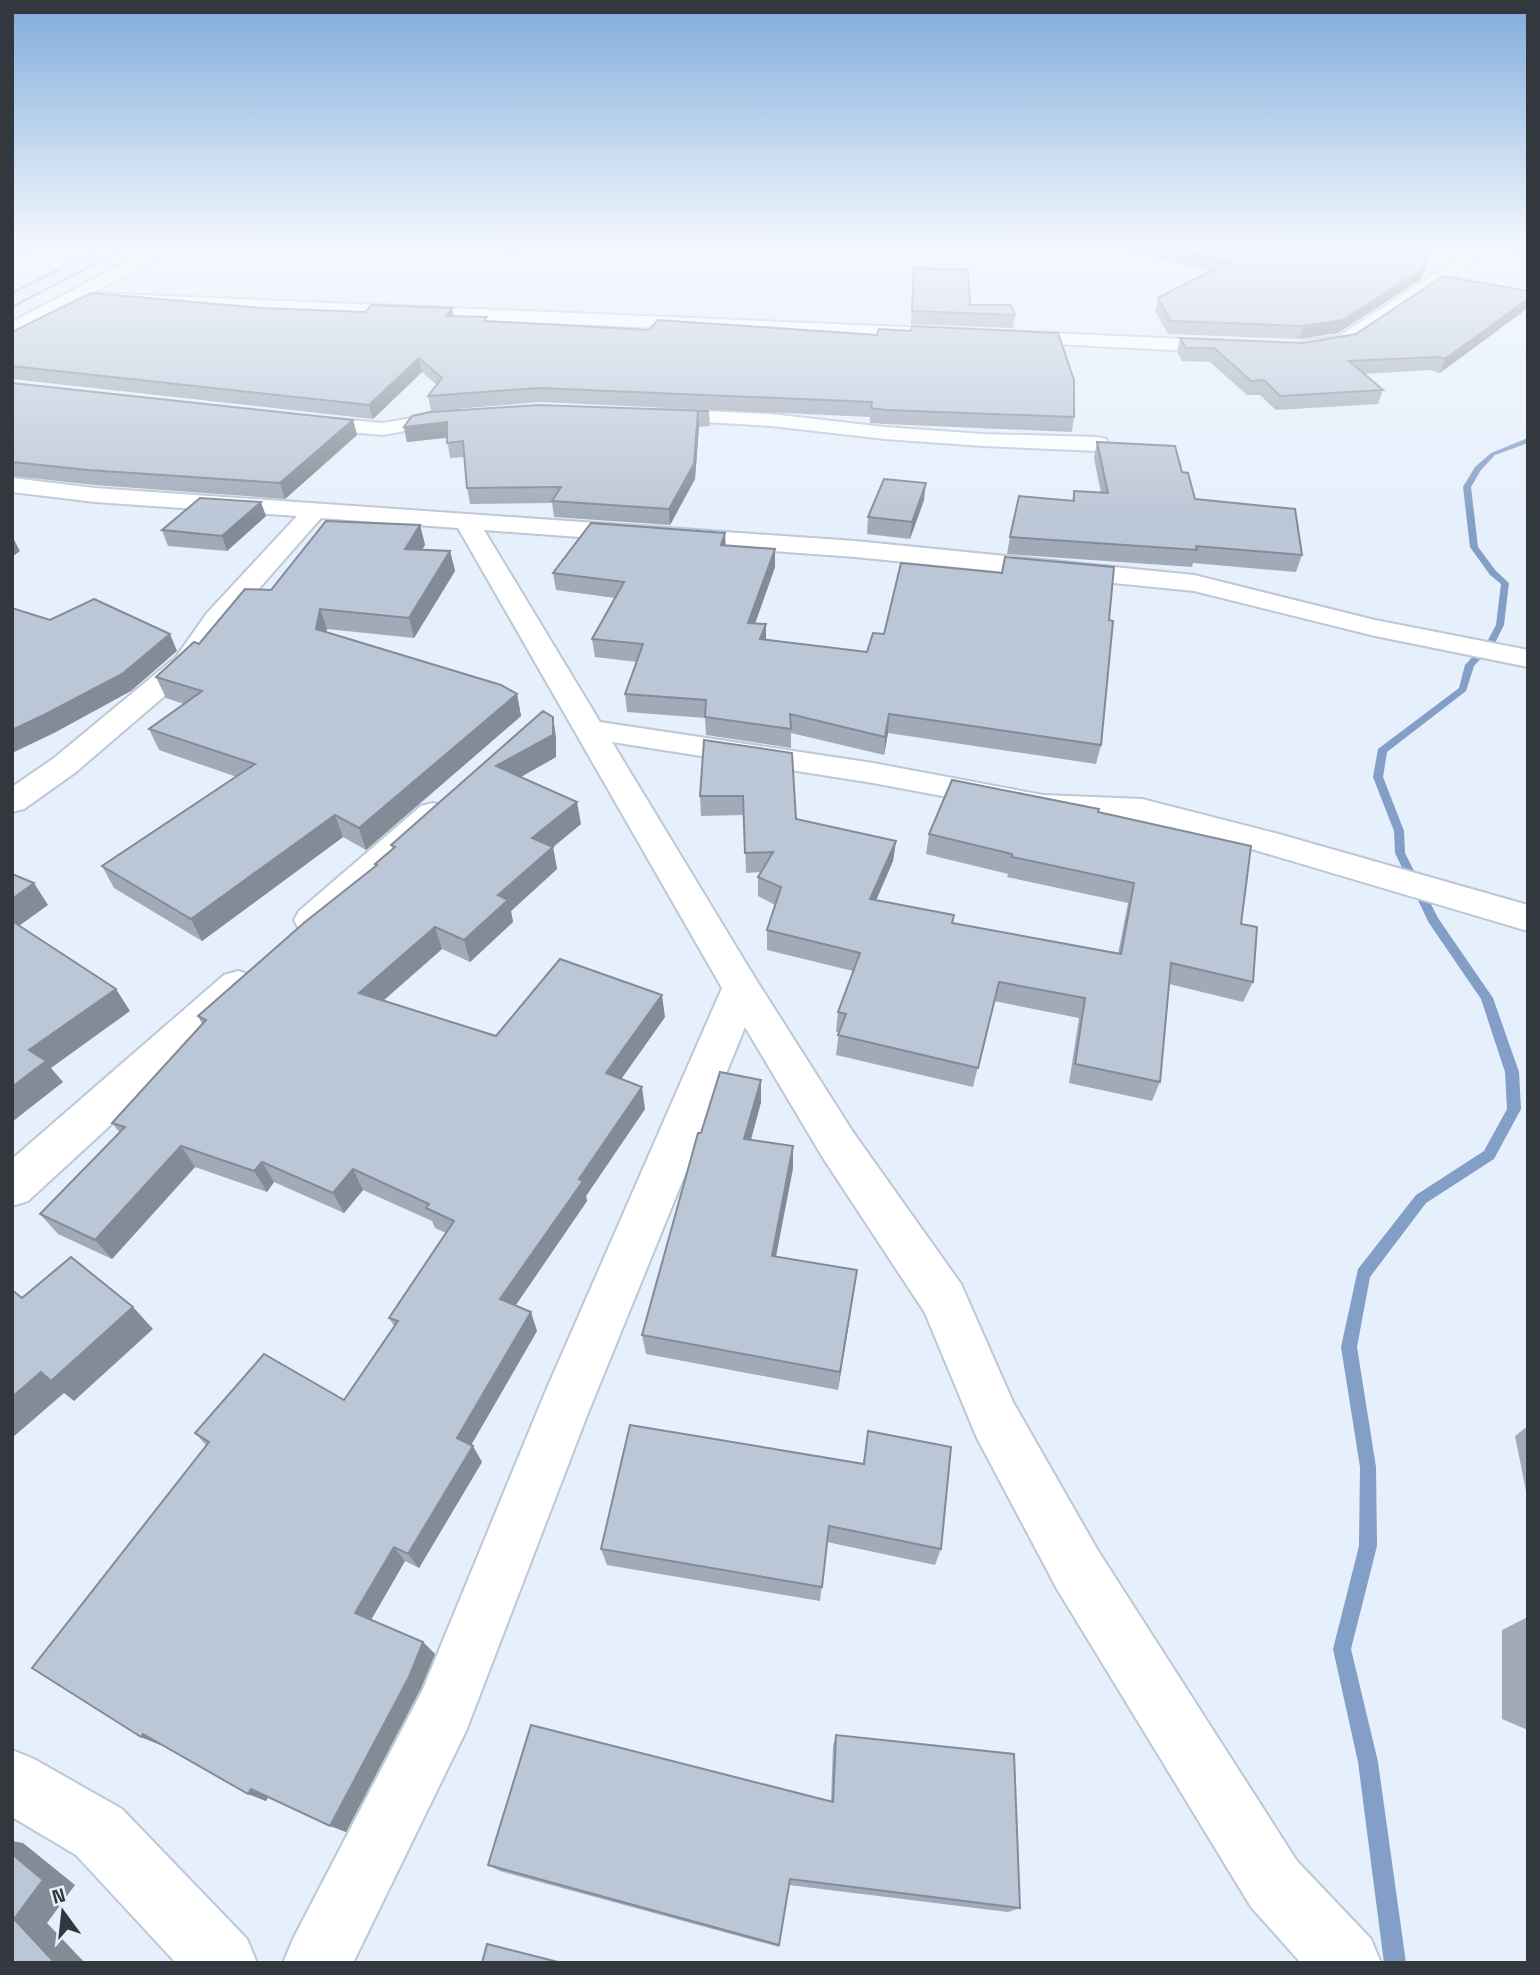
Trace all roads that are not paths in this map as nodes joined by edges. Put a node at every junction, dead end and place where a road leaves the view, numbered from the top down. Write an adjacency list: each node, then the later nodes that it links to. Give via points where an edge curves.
1 (1055, 339): 3 (street)
2 (1347, 339): 4 (street)
3 (1251, 348)
4 (1286, 348)
5 (485, 413): 7 (street, via 383,429)
6 (632, 414): 8 (street)
7 (283, 420)
8 (1098, 444)
9 (12, 485): 10 (street)
10 (315, 511): 11 (street); 15 (street, via 217,619 186,663 65,765)
11 (467, 522): 12 (street, via 855,549 1194,583 1375,628); 13 (street, via 558,703)
12 (1528, 659)
13 (588, 729): 16 (street, via 873,773 1043,805 1142,810); 19 (street)
14 (455, 794): 17 (street)
15 (12, 802)
16 (1528, 918)
17 (292, 938)
18 (261, 965): 20 (street)
19 (741, 988): 23 (street, via 562,1413 445,1710); 24 (street, via 838,1145 944,1300 995,1420 1077,1569 1147,1683 1274,1884)
20 (12, 1187)
21 (12, 1781): 22 (street, via 99,1832)
22 (223, 1963)
23 (317, 1963)
24 (1347, 1963)

